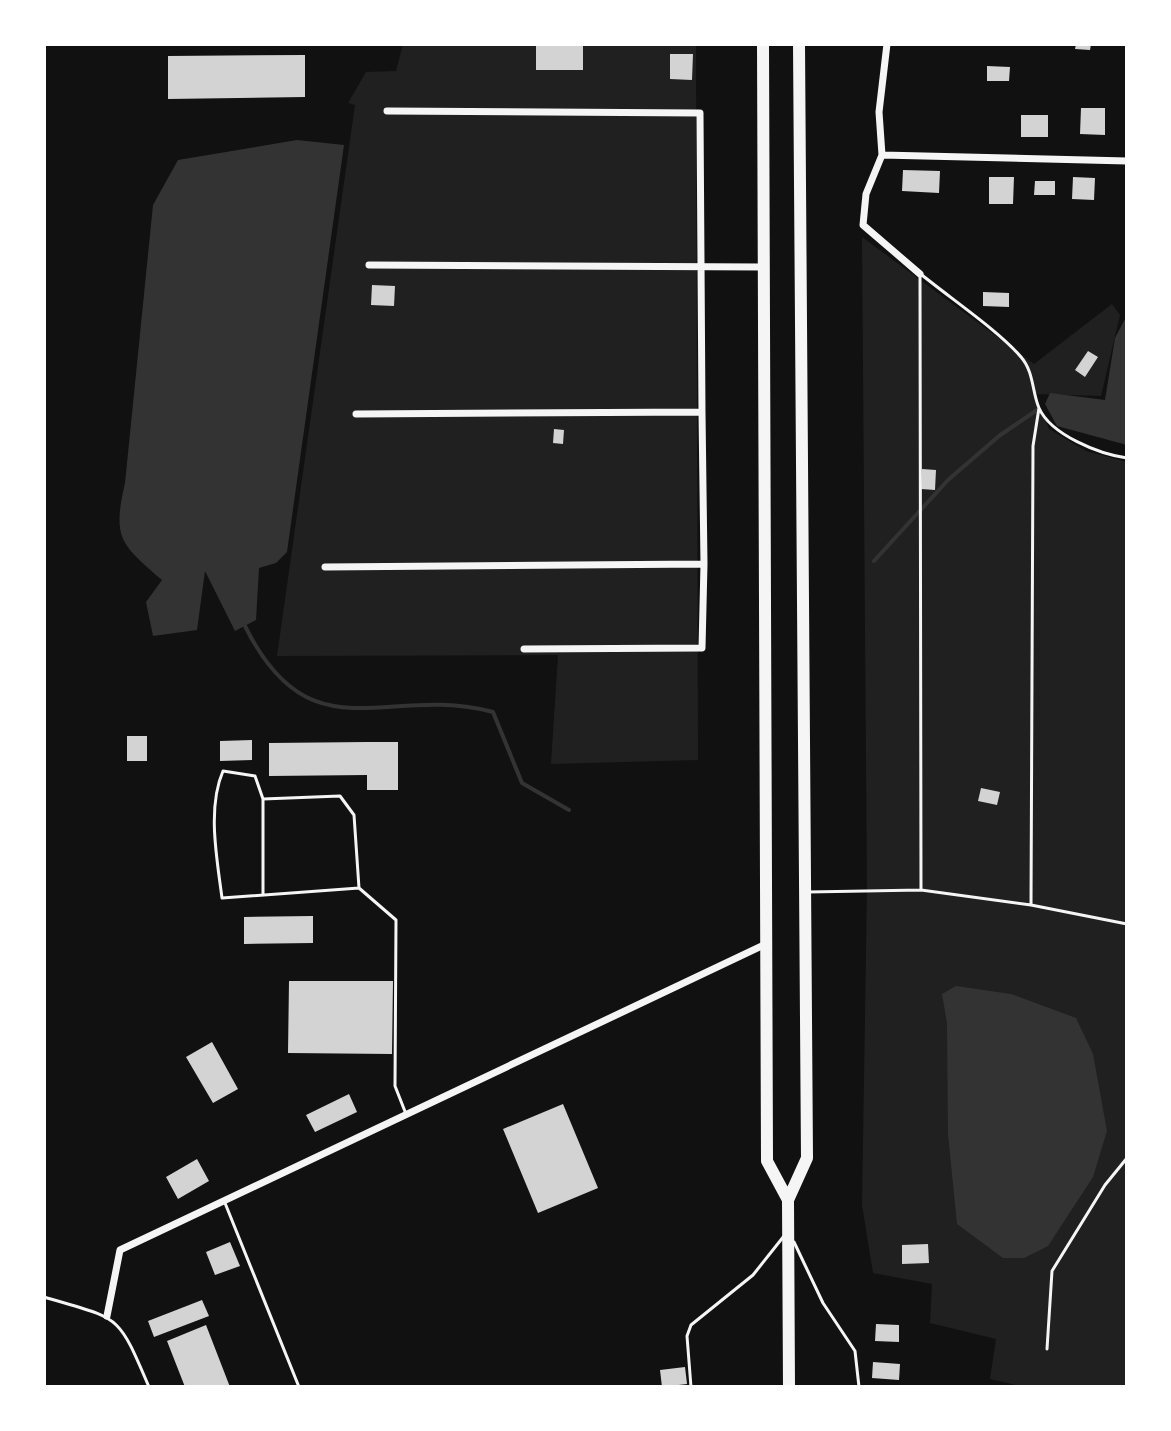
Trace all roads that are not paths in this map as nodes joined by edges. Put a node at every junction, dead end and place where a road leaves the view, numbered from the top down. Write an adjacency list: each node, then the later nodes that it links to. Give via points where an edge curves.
1 (763, 44): 9 (highway)
2 (799, 44): 21 (highway)
3 (887, 44): 5 (street, via 879,112)
4 (387, 111): 8 (street, via 700,113)
5 (882, 155): 6 (street); 10 (street, via 866,194 863,225)
6 (1127, 161)
7 (369, 265): 8 (street)
8 (702, 267): 9 (street); 12 (street)
9 (761, 267): 25 (highway)
10 (920, 274): 11 (lane, via 1022,358); 20 (lane)
11 (1039, 408): 14 (lane, via 1052,428); 23 (lane, via 1033,446)
12 (702, 412): 13 (street); 15 (street)
13 (356, 414)
14 (1127, 458)
15 (704, 564): 16 (street); 17 (street, via 702,648)
16 (325, 567)
17 (524, 649)
18 (263, 799): 19 (lane, via 340,796 354,815); 22 (lane); 22 (lane, via 255,776 223,771 215,819 222,898)
19 (359, 888): 22 (lane); 26 (lane, via 396,920 395,1086)
20 (921, 890): 21 (lane); 23 (lane)
21 (805, 892): 29 (highway, via 807,1158)
22 (263, 895)
23 (1031, 905): 24 (lane)
24 (1127, 924)
25 (764, 945): 26 (street); 29 (highway, via 767,1161)
26 (406, 1114): 28 (street)
27 (1127, 1158): 33 (lane, via 1052,1271)
28 (224, 1200): 32 (street, via 120,1250); 35 (lane)
29 (788, 1200): 30 (highway)
30 (788, 1231): 36 (lane, via 753,1275 691,1325); 37 (highway); 38 (lane, via 823,1303 855,1351)
31 (44, 1297): 32 (lane)
32 (107, 1316): 34 (lane, via 125,1332)
33 (1047, 1349)
34 (149, 1387)
35 (299, 1387)
36 (691, 1387)
37 (789, 1387)
38 (859, 1387)

